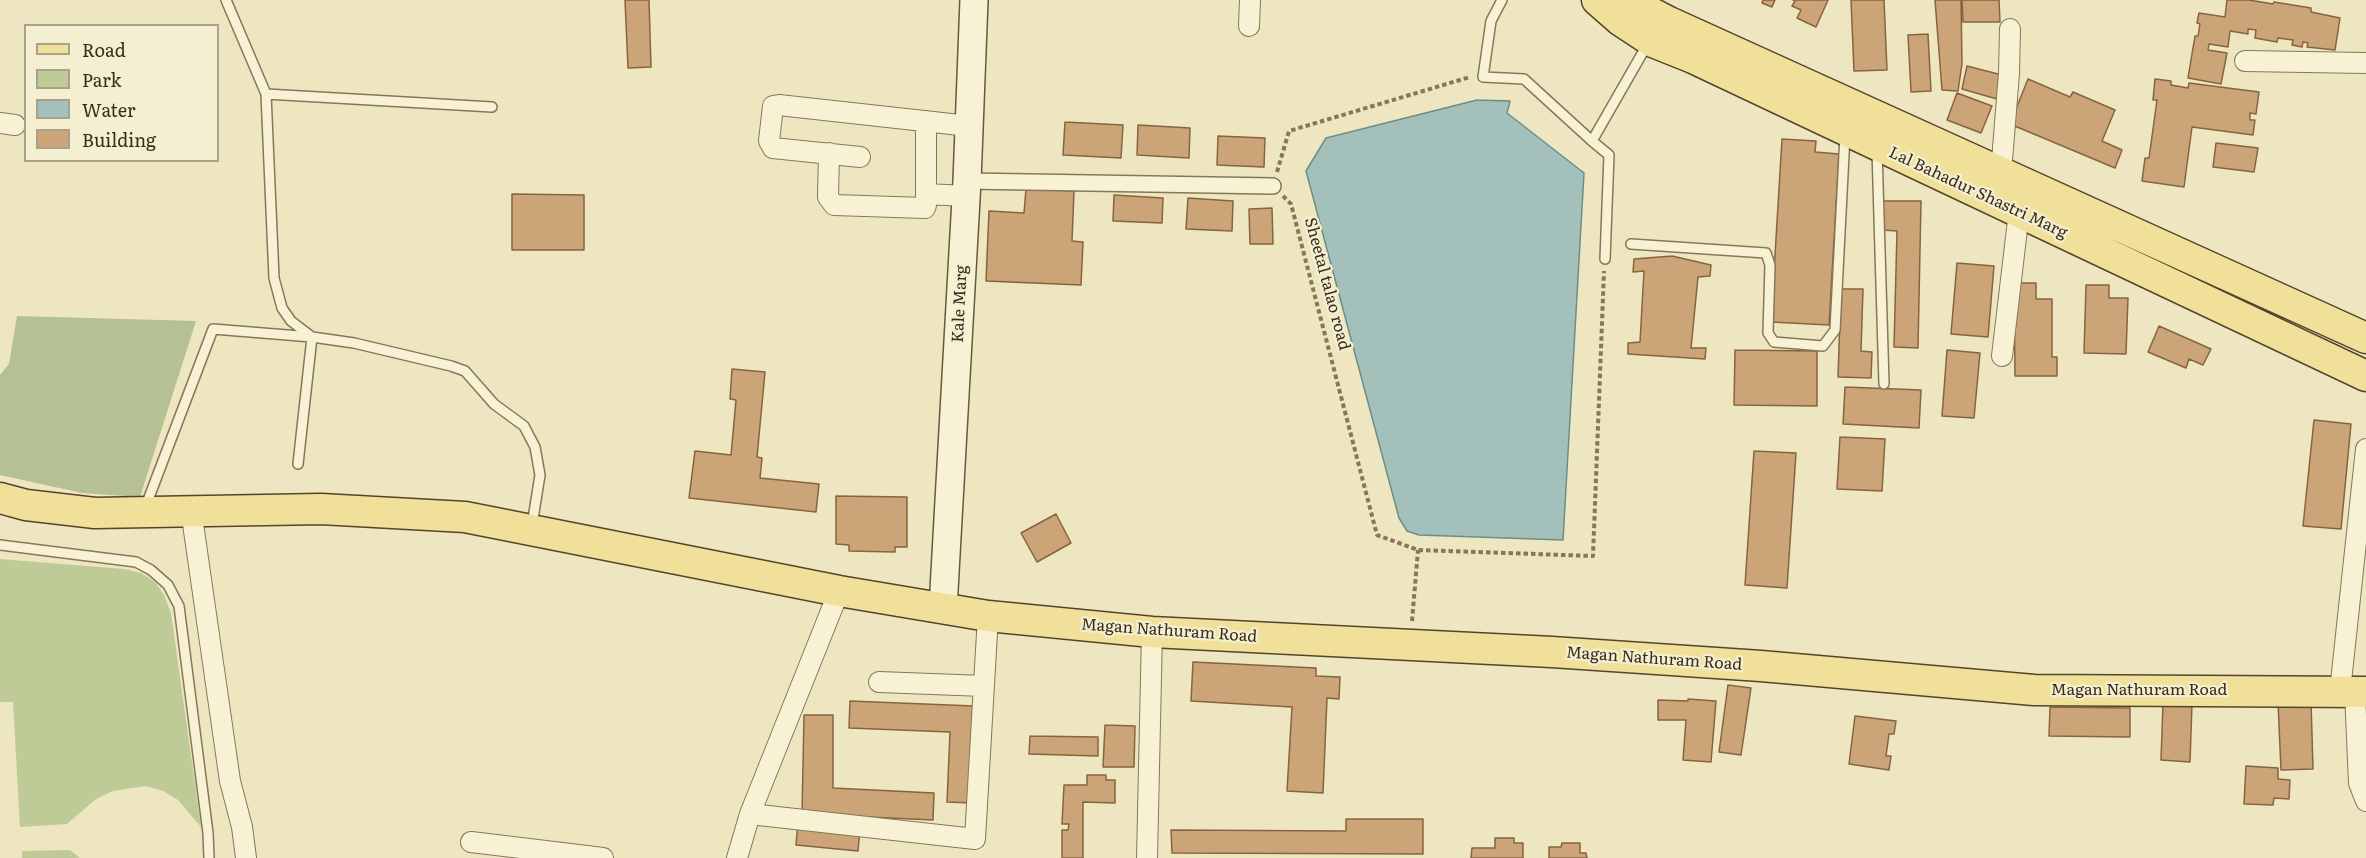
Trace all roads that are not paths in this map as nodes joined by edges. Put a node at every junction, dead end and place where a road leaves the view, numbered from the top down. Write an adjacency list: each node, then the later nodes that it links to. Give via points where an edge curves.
1 (226, 0): 12 (lane)
2 (974, 0): 15 (main road, Kale Marg)
3 (1250, 0): 7 (street)
4 (1502, 0): 17 (lane, via 1491,21 1483,76 1524,79)
5 (1597, 0): 8 (main road, Lal Bahadur Shastri Marg, via 1621,21)
6 (1631, 0): 8 (main road, Lal Bahadur Shastri Marg)
7 (1249, 26)
8 (1655, 29): 16 (main road, Lal Bahadur Shastri Marg, via 1693,58); 17 (lane); 21 (main road, Lal Bahadur Shastri Marg)
9 (2010, 29): 21 (street)
10 (2245, 61): 11 (street)
11 (2366, 63)
12 (266, 94): 13 (lane); 28 (lane, via 274,278 282,308 291,321)
13 (492, 107)
14 (926, 121): 15 (street); 19 (street, via 773,106 769,141 773,148); 24 (street)
15 (969, 126): 23 (main road, Kale Marg)
16 (1846, 130): 18 (main road, Lal Bahadur Shastri Marg); 26 (lane, via 1835,330 1823,346 1774,342 1768,333 1770,265 1766,253)
17 (1592, 141): 27 (lane, via 1609,155)
18 (1877, 145): 25 (main road, Lal Bahadur Shastri Marg); 32 (lane)
19 (829, 153): 20 (street); 24 (street, via 828,197 834,205 921,208 926,206)
20 (860, 157)
21 (2001, 173): 29 (main road, Lal Bahadur Shastri Marg)
22 (1273, 186): 23 (street)
23 (966, 188): 24 (street); 41 (main road, Kale Marg)
24 (926, 195)
25 (2019, 212): 30 (street); 31 (main road, Lal Bahadur Shastri Marg)
26 (1631, 244)
27 (1605, 259)
28 (312, 337): 34 (lane); 37 (lane, via 213,329); 38 (lane, via 465,371 494,404 524,426 535,447 540,475)
29 (2366, 338)
30 (2002, 357)
31 (2366, 376)
32 (1884, 384)
33 (2366, 450): 46 (street)
34 (298, 464)
35 (0, 498): 37 (main road, Magan Nathuram Road, via 95,513)
36 (191, 510): 37 (main road, Magan Nathuram Road); 38 (main road, Magan Nathuram Road, via 321,509 465,517); 51 (street, via 230,781)
37 (144, 511)
38 (531, 530): 40 (main road, Magan Nathuram Road)
39 (0, 545): 50 (lane, via 136,562 168,585 179,606)
40 (838, 591): 41 (main road, Magan Nathuram Road); 48 (street)
41 (943, 608): 42 (main road, Magan Nathuram Road)
42 (988, 616): 43 (main road, Magan Nathuram Road); 45 (street)
43 (1152, 632): 46 (main road, Magan Nathuram Road, via 1761,666 2034,690); 54 (street)
44 (879, 682): 45 (street)
45 (984, 686): 48 (street, via 975,839)
46 (2354, 692): 47 (street, via 2359,783)
47 (2366, 801)
48 (750, 814): 53 (street)
49 (471, 842): 52 (street)
50 (209, 858)
51 (246, 858)
52 (603, 858)
53 (737, 858)
54 (1147, 858)

